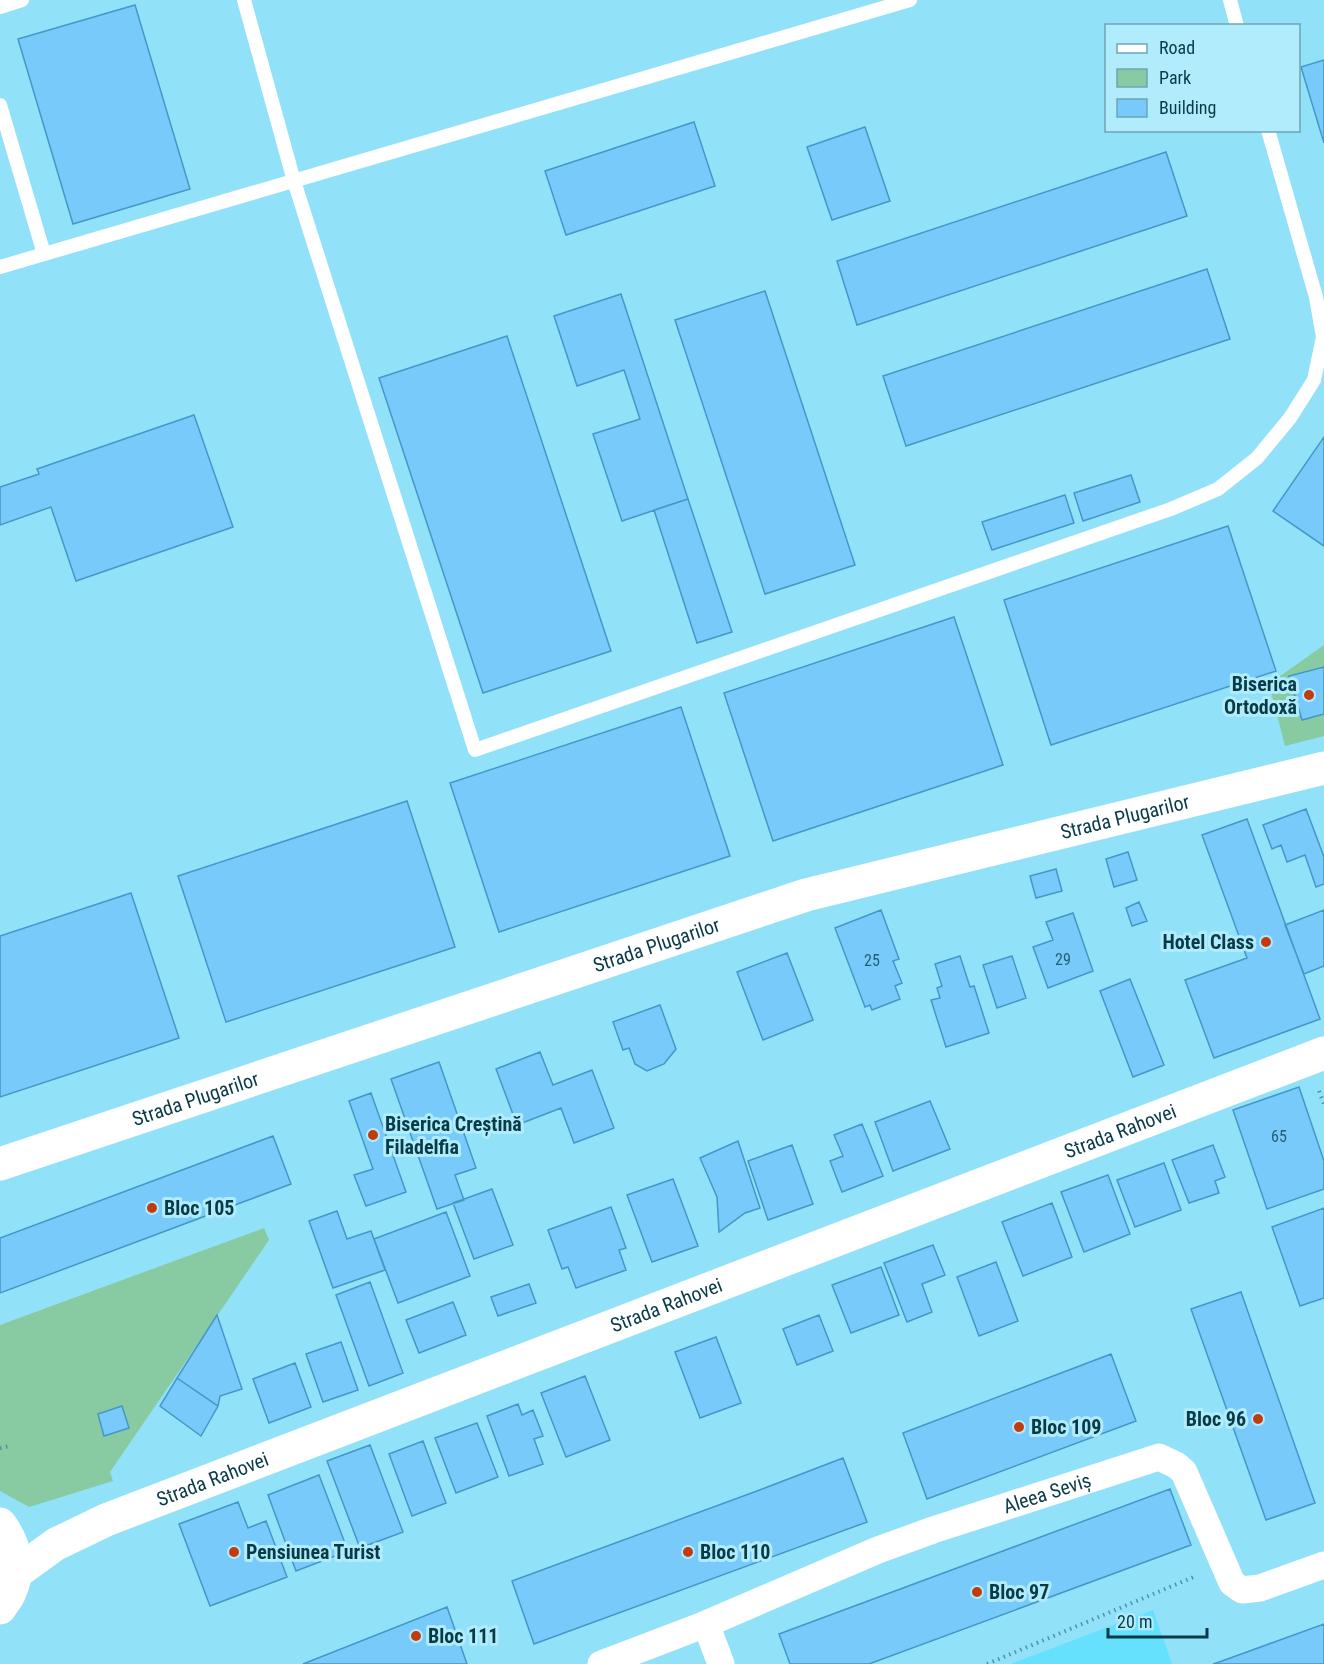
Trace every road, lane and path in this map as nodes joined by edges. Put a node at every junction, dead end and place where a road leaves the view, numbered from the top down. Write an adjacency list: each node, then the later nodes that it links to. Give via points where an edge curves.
1 (22, 0): 5 (lane)
2 (244, 0): 9 (lane)
3 (910, 0): 9 (lane)
4 (1230, 0): 6 (lane)
5 (0, 7)
6 (1236, 24)
7 (0, 105): 10 (lane)
8 (1269, 132): 9 (lane, via 1316,297 1323,337 1314,380 1290,418 1257,458 1218,489 1172,509 475,750)
9 (294, 181): 10 (lane)
10 (44, 254): 11 (lane)
11 (0, 267)
12 (1324, 768): 14 (street, Strada Plugarilor, via 806,895)
13 (1324, 1053): 20 (street, Strada Rahovei, via 106,1520 56,1544)
14 (0, 1164)
15 (10, 1446): 16 (path)
16 (0, 1448)
17 (0, 1524): 20 (street, via 15,1554)
18 (1224, 1564): 19 (street, Aleea Seviș, via 1232,1583 1242,1590 1260,1588); 22 (street, Aleea Seviș, via 1184,1472 1159,1457 933,1530); 25 (path)
19 (1324, 1565)
20 (16, 1573): 21 (street)
21 (0, 1608)
22 (706, 1624): 23 (street, Aleea Seviș); 24 (street)
23 (601, 1664)
24 (721, 1664)
25 (987, 1664)

